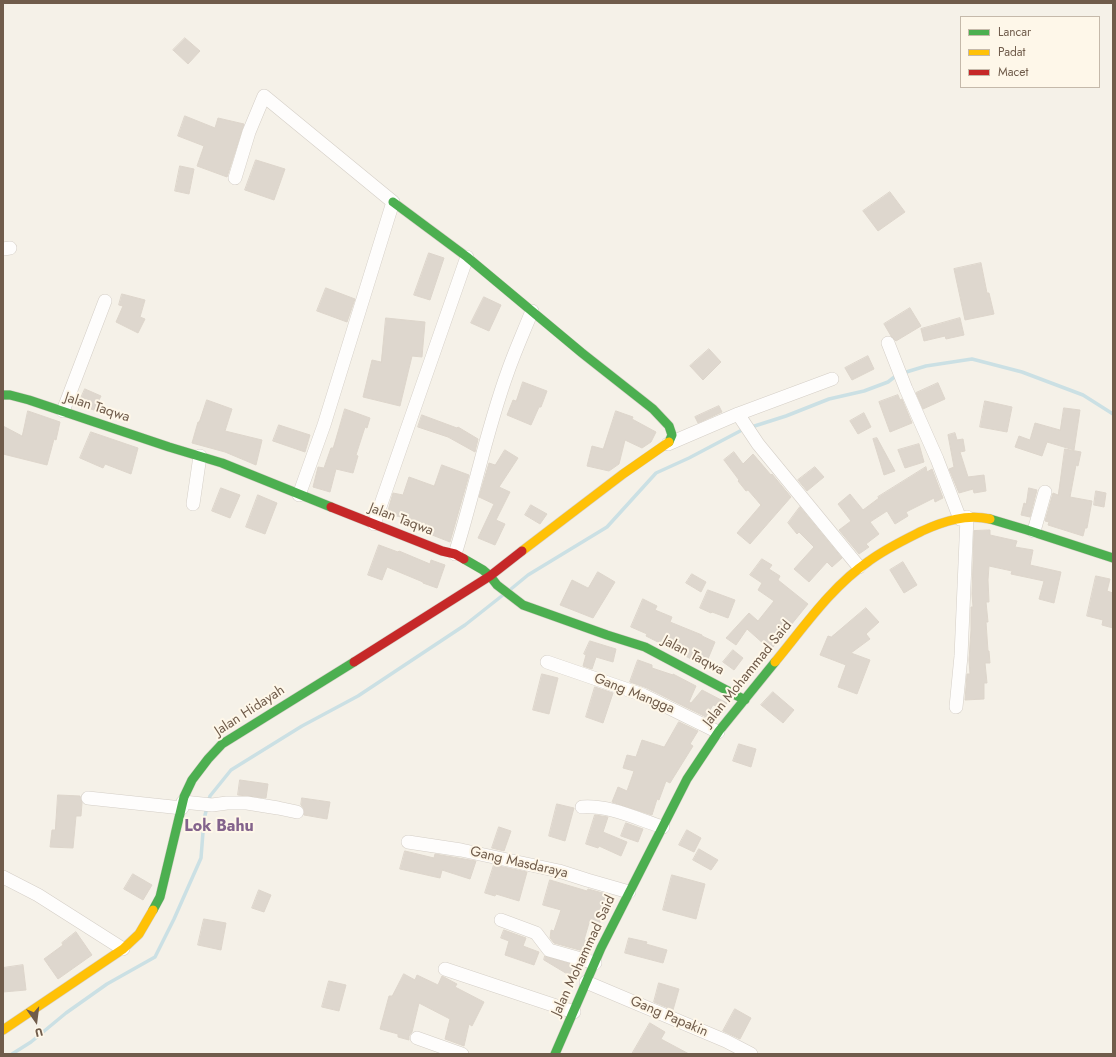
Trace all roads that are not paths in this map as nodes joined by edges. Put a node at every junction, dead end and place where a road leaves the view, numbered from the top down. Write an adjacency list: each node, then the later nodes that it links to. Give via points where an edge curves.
1 (235, 178): 2 (street, via 249,132 264,96)
2 (393, 202): 3 (street); 14 (street, via 324,426)
3 (467, 257): 5 (street); 17 (street)
4 (104, 301): 9 (street)
5 (532, 312): 11 (street, via 653,409 669,426 672,435); 19 (street, via 505,379)
6 (888, 343): 16 (street)
7 (832, 378): 10 (street)
8 (3, 395): 9 (street, Jalan Taqwa)
9 (63, 411): 12 (street, Jalan Taqwa)
10 (741, 418): 11 (street); 21 (street, via 758,444)
11 (668, 444): 22 (street, Jalan Hidayah, via 623,474)
12 (200, 456): 14 (street, Jalan Taqwa, via 222,462); 15 (street)
13 (1045, 492): 18 (street)
14 (299, 495): 17 (street, Jalan Taqwa)
15 (193, 504)
16 (963, 518): 18 (street, Jalan Mohammad Said, via 987,519); 21 (street, Jalan Mohammad Said, via 932,527 904,540); 25 (street, via 961,656)
17 (374, 524): 19 (street, Jalan Taqwa)
18 (1034, 532): 20 (street, Jalan Mohammad Said)
19 (455, 554): 22 (street, Jalan Taqwa)
20 (1113, 558)
21 (860, 567): 24 (street, Jalan Mohammad Said, via 828,598)
22 (490, 576): 24 (street, Jalan Taqwa, via 497,585 523,605 645,647); 28 (street, Jalan Hidayah, via 222,744 192,780)
23 (548, 662): 26 (street, Gang Mangga, via 644,695)
24 (745, 700): 26 (street, Jalan Mohammad Said)
25 (956, 707)
26 (718, 732): 31 (street, Jalan Mohammad Said, via 690,774)
27 (88, 798): 28 (street)
28 (182, 805): 30 (street, via 247,803); 36 (street, Jalan Hidayah, via 160,898 139,934)
29 (582, 807): 31 (street, via 606,809)
30 (298, 812)
31 (664, 827): 34 (street, Jalan Mohammad Said)
32 (408, 842): 34 (street, Gang Masdaraya, via 461,850 559,871)
33 (3, 877): 36 (street, via 38,895)
34 (629, 892): 37 (street, Jalan Mohammad Said)
35 (501, 920): 37 (street, via 536,933 549,950)
36 (123, 949): 41 (street, Jalan Hidayah)
37 (595, 963): 39 (street, Jalan Mohammad Said)
38 (445, 969): 40 (street)
39 (586, 982): 40 (street, Jalan Mohammad Said); 45 (street, Gang Papakin, via 726,1041)
40 (574, 1012): 44 (street, Jalan Mohammad Said)
41 (3, 1030)
42 (417, 1038): 43 (street)
43 (462, 1054)
44 (556, 1054)
45 (750, 1054)

